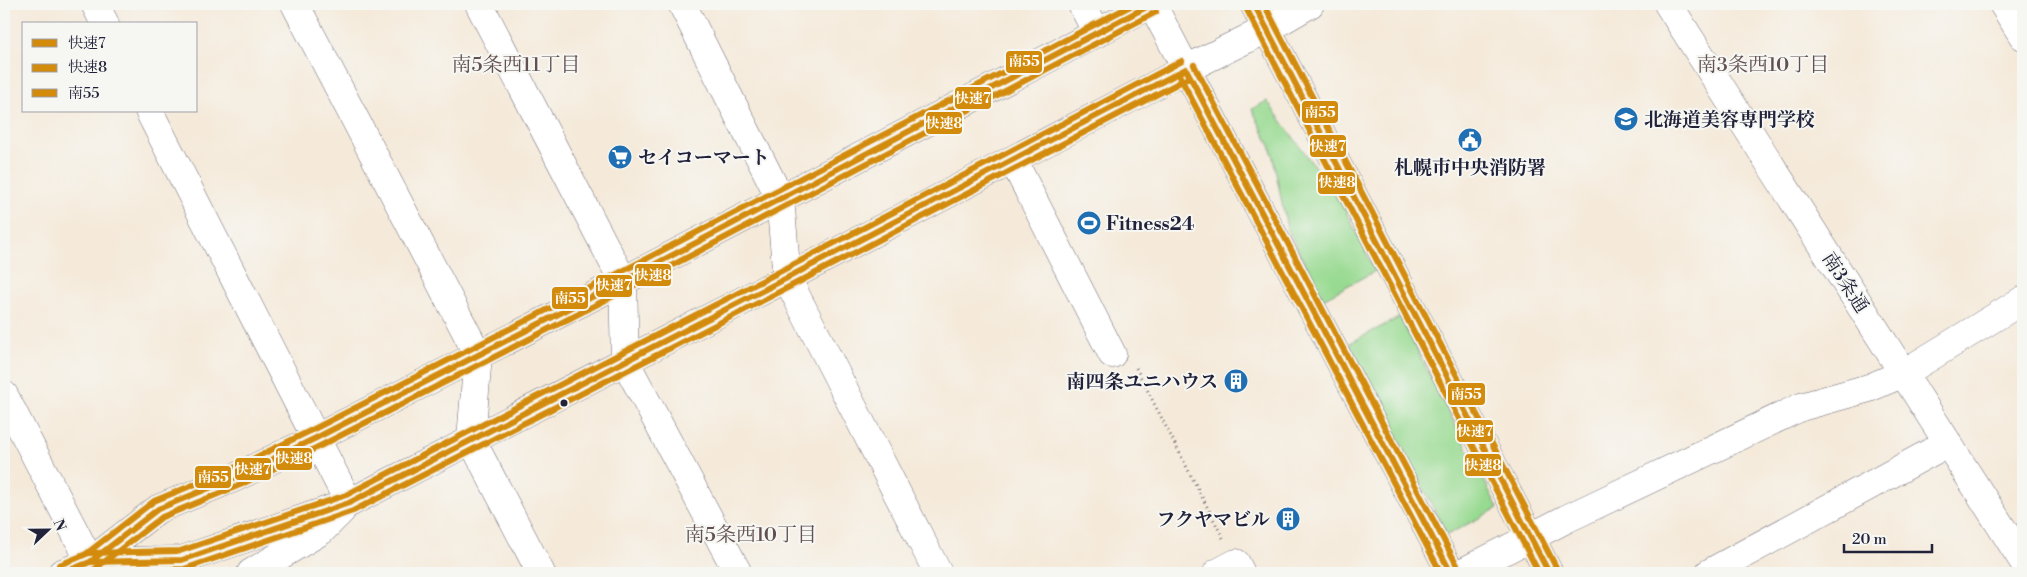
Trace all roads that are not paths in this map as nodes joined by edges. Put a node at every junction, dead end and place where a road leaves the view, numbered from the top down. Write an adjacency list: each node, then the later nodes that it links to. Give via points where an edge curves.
1 (95, 4): 11 (main road)
2 (295, 4): 23 (main road)
3 (479, 4): 20 (main road)
4 (682, 4): 18 (main road)
5 (1082, 4): 13 (main road)
6 (1152, 4): 13 (main road); 15 (main road)
7 (1254, 4): 12 (main road)
8 (1310, 4): 12 (main road)
9 (1668, 4): 25 (main road, 南3条通)
10 (2003, 4): 14 (main road)
11 (104, 22)
12 (1267, 28): 15 (main road); 31 (main road)
13 (1098, 33): 18 (main road)
14 (2023, 36)
15 (1186, 69): 17 (main road); 39 (main road)
16 (150, 112): 27 (main road)
17 (1013, 160): 19 (main road); 22 (main road)
18 (780, 198): 19 (main road); 20 (main road)
19 (788, 278): 24 (main road); 38 (main road)
20 (623, 281): 23 (main road); 24 (main road)
21 (2023, 300): 25 (main road)
22 (1112, 354)
23 (478, 355): 27 (main road); 28 (main road)
24 (626, 361): 28 (main road); 37 (main road)
25 (1904, 373): 29 (main road, 南3条通); 31 (main road, via 1869,388 1801,407)
26 (4, 395): 33 (main road)
27 (316, 438): 30 (main road); 33 (main road, via 236,477 158,509)
28 (471, 439): 30 (main road); 36 (main road)
29 (1948, 443): 32 (main road, 南3条通); 42 (main road)
30 (349, 503): 33 (main road, via 182,560); 35 (main road, via 321,532)
31 (1531, 537): 40 (main road); 41 (main road)
32 (2023, 561)
33 (93, 568): 34 (main road)
34 (62, 573)
35 (251, 573)
36 (541, 573)
37 (738, 573)
38 (938, 573)
39 (1451, 573)
40 (1461, 573)
41 (1549, 573)
42 (1709, 573)

